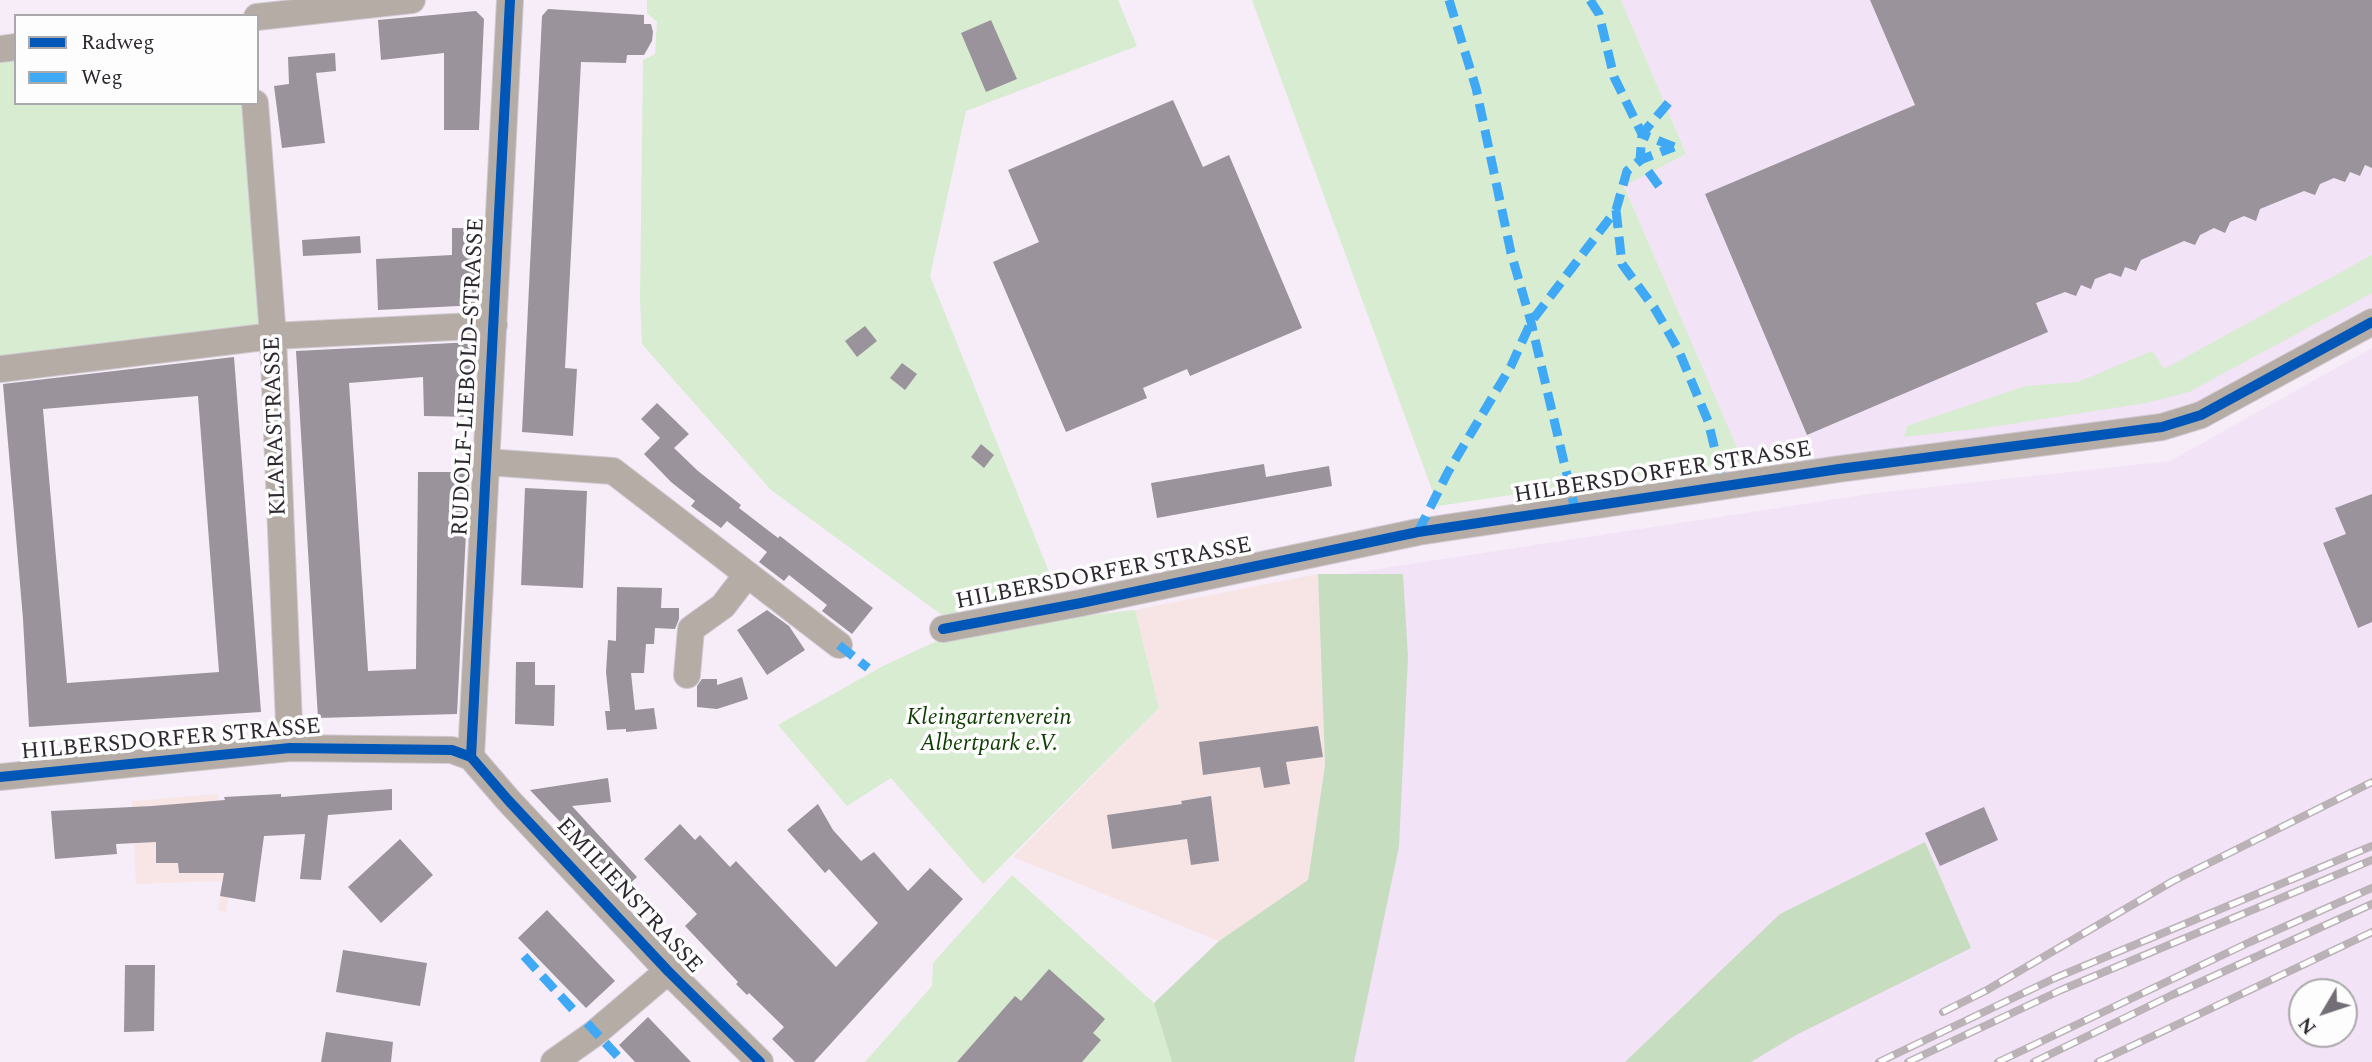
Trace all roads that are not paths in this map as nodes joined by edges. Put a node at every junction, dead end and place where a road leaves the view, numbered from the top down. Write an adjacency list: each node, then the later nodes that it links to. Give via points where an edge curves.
1 (412, 0): 3 (street)
2 (510, 0): 6 (street, RUDOLF-LIEBOLD-STRASSE)
3 (259, 17)
4 (255, 105): 7 (street, KLARASTRASSE)
5 (2372, 322): 11 (street, HILBERSDORFER STRASSE, via 2201,415 2162,427 1839,469 1418,532)
6 (494, 325): 7 (street); 9 (street, RUDOLF-LIEBOLD-STRASSE)
7 (273, 336): 8 (street); 14 (street, KLARASTRASSE)
8 (0, 369)
9 (486, 462): 10 (street, via 613,471); 15 (street, RUDOLF-LIEBOLD-STRASSE)
10 (746, 576): 12 (street); 13 (street, via 723,606 691,629)
11 (943, 629)
12 (839, 645)
13 (687, 675)
14 (290, 748): 15 (street, HILBERSDORFER STRASSE, via 452,750); 16 (street, HILBERSDORFER STRASSE)
15 (471, 757): 17 (street, EMILIENSTRASSE)
16 (0, 771)
17 (668, 971): 18 (street, EMILIENSTRASSE); 19 (street, EMILIENSTRASSE)
18 (554, 1062)
19 (760, 1062)

